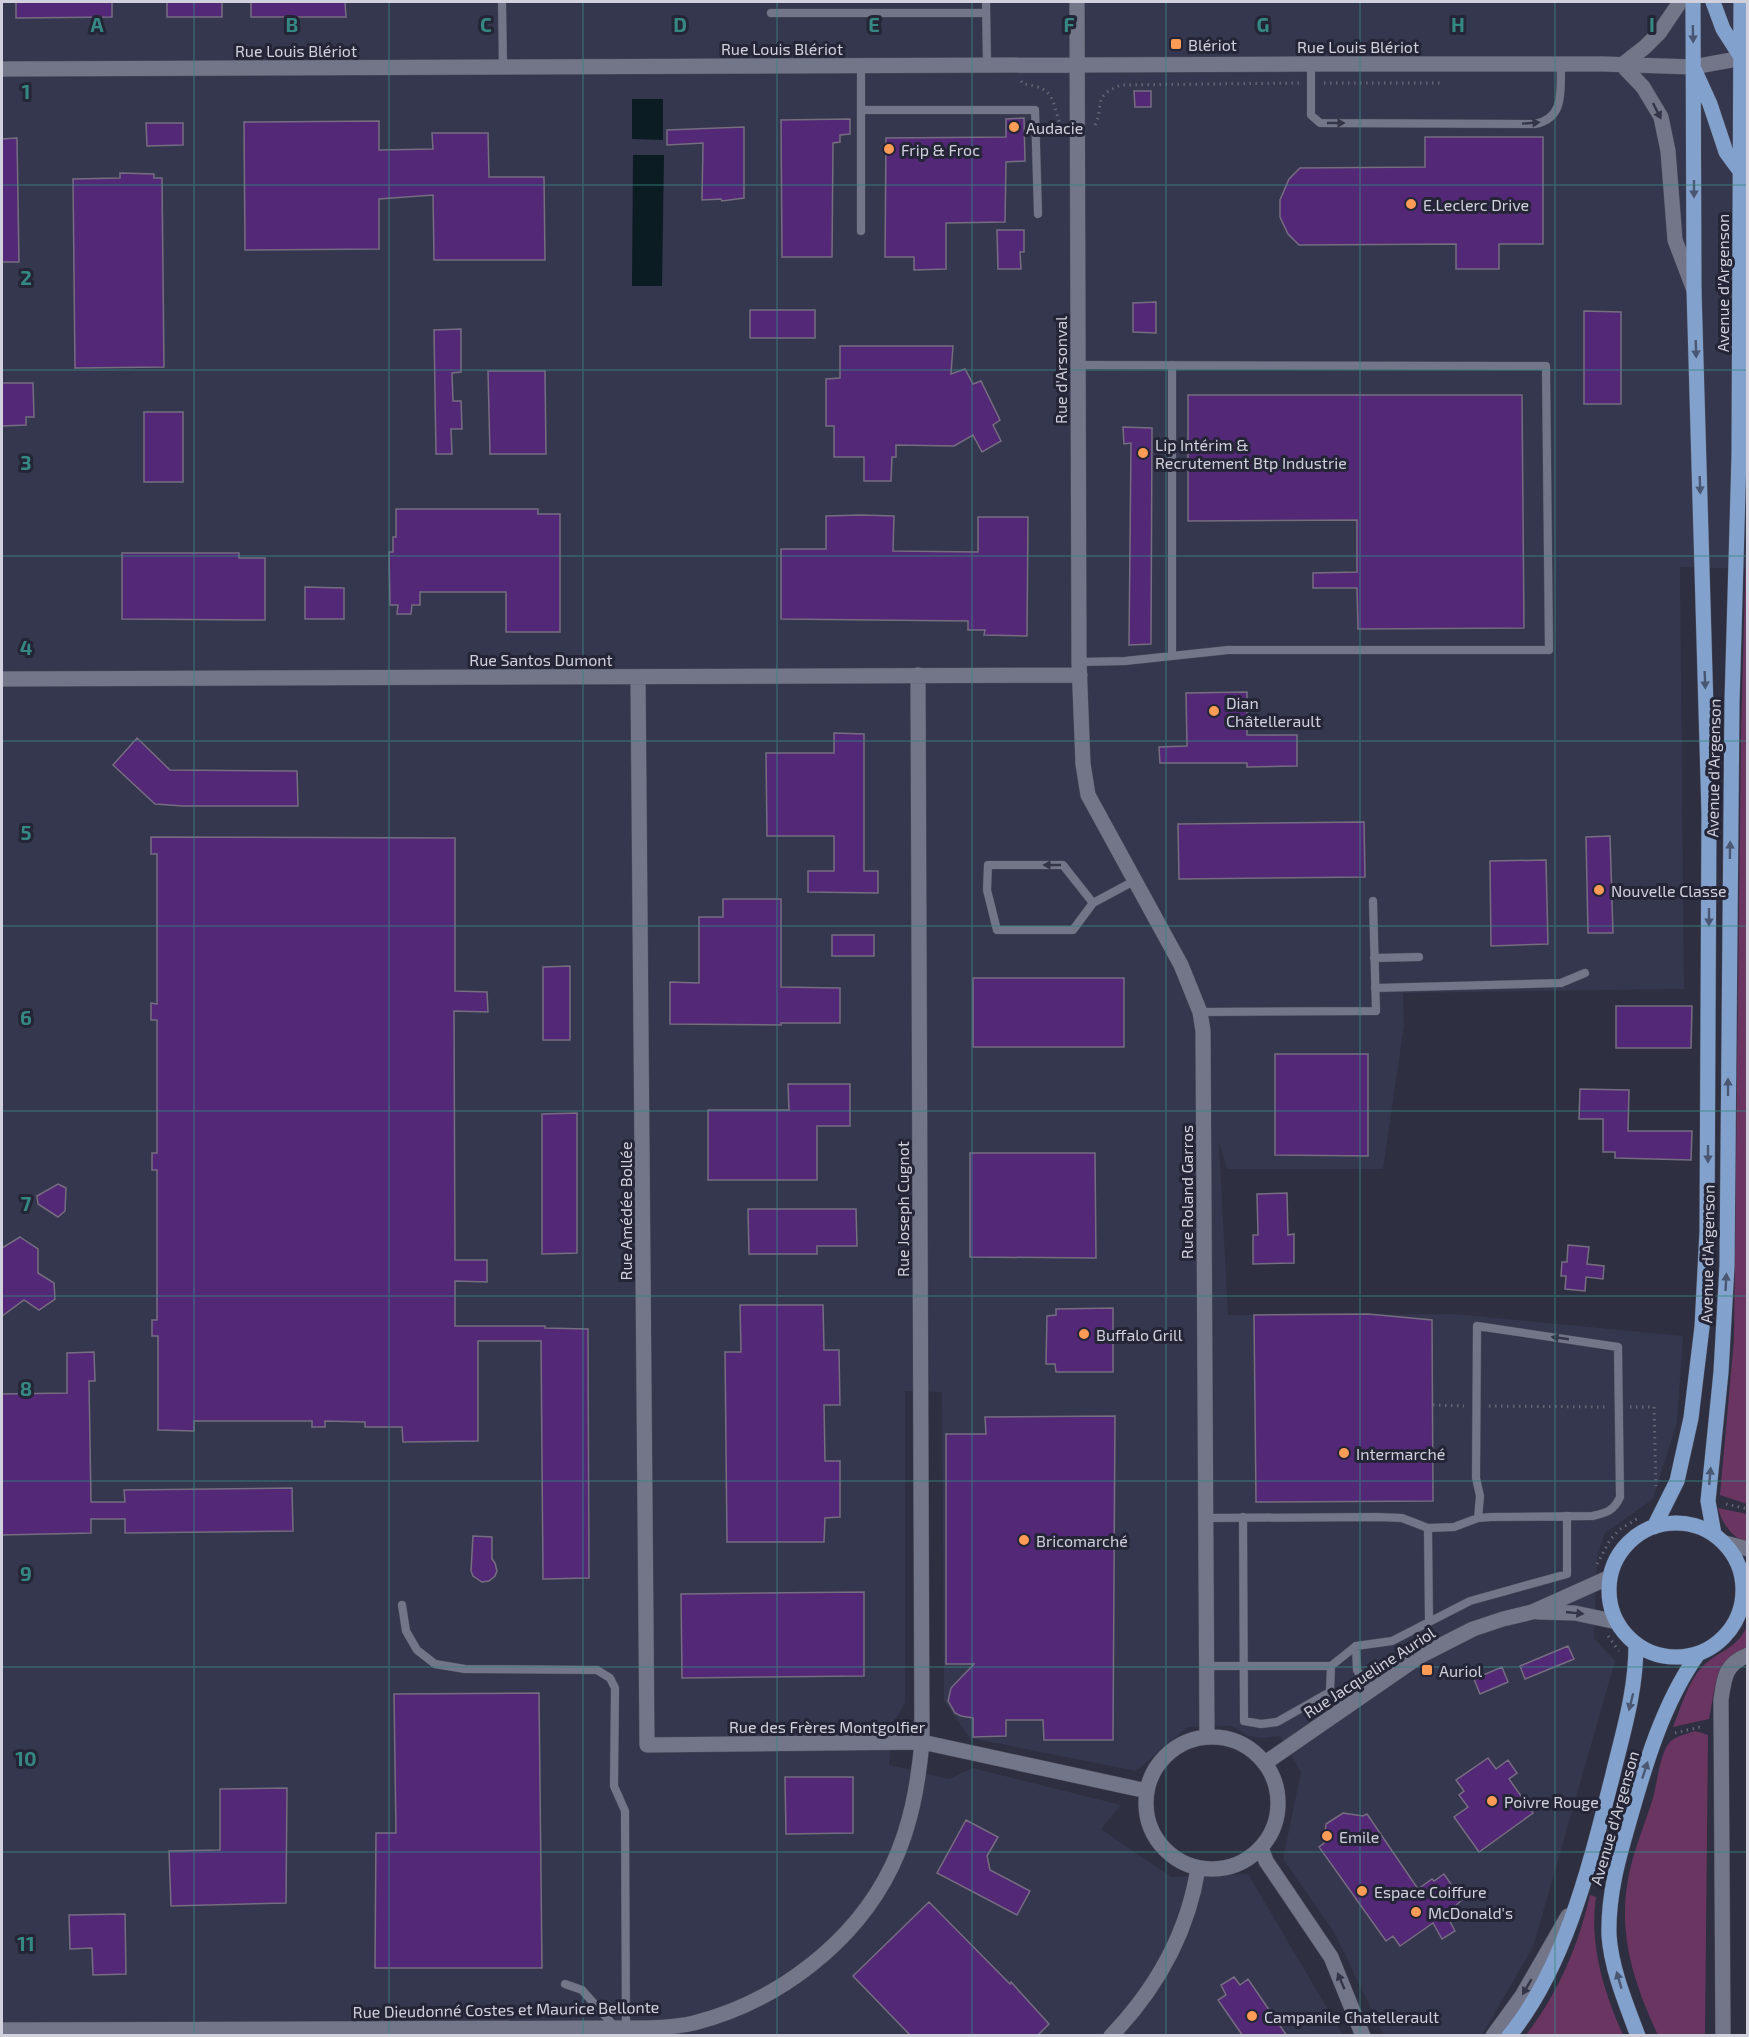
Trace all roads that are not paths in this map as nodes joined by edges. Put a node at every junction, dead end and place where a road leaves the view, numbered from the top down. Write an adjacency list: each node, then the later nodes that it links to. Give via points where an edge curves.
1 (502, 2): 17 (lane)
2 (986, 2): 9 (lane)
3 (1077, 2): 14 (street, Rue d'Arsonval)
4 (1680, 2): 15 (street, via 1659,33)
5 (1693, 2): 18 (main road, Avenue d'Argenson, one-way to 18)
6 (1713, 2): 10 (main road, via 1723,29)
7 (1741, 2): 10 (main road, Avenue d'Argenson)
8 (771, 13): 9 (lane)
9 (986, 13): 13 (lane)
10 (1744, 57): 18 (street, Rue Louis Blériot); 21 (main road, Avenue d'Argenson)
11 (1311, 64): 12 (street, Rue Louis Blériot); 12 (lane, one-way to 12, via 1311,115 1320,123 1535,124 1552,117 1557,109); 14 (street, Rue Louis Blériot)
12 (1561, 64): 15 (street, Rue Louis Blériot)
13 (987, 65): 14 (street, Rue Louis Blériot); 16 (street, Rue Louis Blériot)
14 (1077, 65): 26 (street, Rue d'Arsonval)
15 (1622, 65): 18 (street, Rue Louis Blériot); 25 (street, one-way to 25, via 1643,87 1661,117 1668,151 1675,240)
16 (861, 66): 17 (street, Rue Louis Blériot); 20 (lane)
17 (503, 67): 19 (street, Rue Louis Blériot)
18 (1693, 67): 22 (main road, via 1726,152); 25 (main road, Avenue d'Argenson, one-way to 25)
19 (2, 69)
20 (862, 110): 23 (lane, via 1035,110); 24 (lane)
21 (1744, 122): 22 (main road, Avenue d'Argenson)
22 (1740, 171): 47 (main road, Avenue d'Argenson, one-way to 22, via 1708,1501 1727,1266)
23 (1038, 214)
24 (861, 231)
25 (1694, 290): 45 (main road, Avenue d'Argenson, one-way to 45, via 1709,814 1707,1232 1702,1326 1691,1418 1674,1490)
26 (1078, 365): 27 (lane); 29 (street, Rue d'Arsonval)
27 (1172, 365): 28 (lane); 28 (lane, via 1546,366 1549,650 1228,650)
28 (1172, 656): 29 (lane)
29 (1079, 668): 30 (street, Rue Santos Dumont); 33 (street, Rue Roland Garros, via 1084,780 1095,810)
30 (918, 675): 31 (street, Rue Santos Dumont); 64 (street, Rue Joseph Cugnot)
31 (639, 676): 32 (street, Rue Santos Dumont); 65 (street, Rue Amédée Bollée)
32 (2, 680)
33 (1134, 881): 35 (lane); 40 (street, Rue Roland Garros, via 1181,965)
34 (1373, 902): 37 (lane)
35 (1093, 903): 35 (lane, one-way to 35, via 1063,865 988,865 987,890 997,930 1073,930)
36 (1419, 957): 37 (lane)
37 (1374, 958): 39 (lane)
38 (1585, 973): 39 (lane, via 1561,983)
39 (1375, 988): 40 (lane, via 1376,1011)
40 (1200, 1012): 43 (street, Rue Roland Garros)
41 (1567, 1516): 44 (lane); 44 (lane, one-way to 44, via 1606,1513 1620,1497 1618,1347 1477,1326); 53 (lane, via 1567,1574 1470,1601)
42 (1243, 1517): 43 (lane); 46 (lane, via 1402,1518); 60 (lane)
43 (1206, 1518): 59 (street, Rue Roland Garros)
44 (1478, 1518): 46 (lane, via 1454,1527)
45 (1653, 1527): 47 (main road, via 1674,1522 1695,1525); 49 (main road, via 1625,1546)
46 (1428, 1528): 53 (lane)
47 (1720, 1539): 48 (street); 51 (main road, via 1738,1562)
48 (1748, 1549)
49 (1610, 1577): 52 (street, Rue Jacqueline Auriol); 54 (main road, via 1610,1600)
50 (402, 1605): 72 (lane, via 406,1631 417,1650 435,1664 465,1669 597,1670 610,1678 615,1689 614,1786 625,1811)
51 (1745, 1605): 57 (main road, via 1726,1636)
52 (1532, 1612): 54 (street, Rue Jacqueline Auriol, one-way to 54, via 1575,1613); 62 (street, Rue Jacqueline Auriol, via 1503,1618 1446,1642)
53 (1429, 1621): 56 (lane, via 1392,1641)
54 (1617, 1622): 55 (main road)
55 (1636, 1644): 57 (main road, via 1666,1656); 70 (main road, Avenue d'Argenson, one-way to 70, via 1633,1697)
56 (1356, 1646): 61 (lane); 62 (lane, via 1357,1670)
57 (1698, 1654): 78 (main road, Avenue d'Argenson, one-way to 57, via 1609,1937 1613,1881 1657,1733)
58 (1748, 1655): 79 (street, via 1729,1667 1721,1700)
59 (1207, 1666): 60 (lane); 63 (street, Rue Roland Garros)
60 (1243, 1666): 61 (lane); 61 (lane, via 1244,1721 1261,1724 1277,1722 1330,1692)
61 (1331, 1666)
62 (1369, 1691): 66 (street, Rue Jacqueline Auriol)
63 (1207, 1737): 66 (street, via 1229,1739 1249,1748); 67 (street, via 1186,1742 1168,1754 1154,1770)
64 (922, 1742): 65 (street, Rue des Frères Montgolfier); 67 (street, Rue des Frères Montgolfier); 72 (street, Rue Dieudonné Costes et Maurice Bellonte, via 919,1782 910,1820 892,1866 866,1909 828,1951 783,1986 739,2008 693,2023)
65 (647, 1745)
66 (1265, 1763): 68 (street, via 1274,1779 1278,1806 1271,1833)
67 (1147, 1791): 69 (street, via 1146,1811 1163,1848 1179,1861)
68 (1261, 1848): 69 (street, via 1232,1865); 75 (street, one-way to 68, via 1331,1957)
69 (1198, 1868): 74 (street, via 1186,1920 1168,1961)
70 (1577, 1900): 76 (street, one-way to 76, via 1522,1996); 77 (main road, Avenue d'Argenson, via 1556,1959)
71 (565, 1984): 72 (lane, via 582,1990)
72 (621, 2028): 73 (street, Rue Dieudonné Costes et Maurice Bellonte)
73 (2, 2030)
74 (1111, 2036)
75 (1363, 2036)
76 (1493, 2036)
77 (1509, 2036)
78 (1638, 2036)
79 (1723, 2036)

